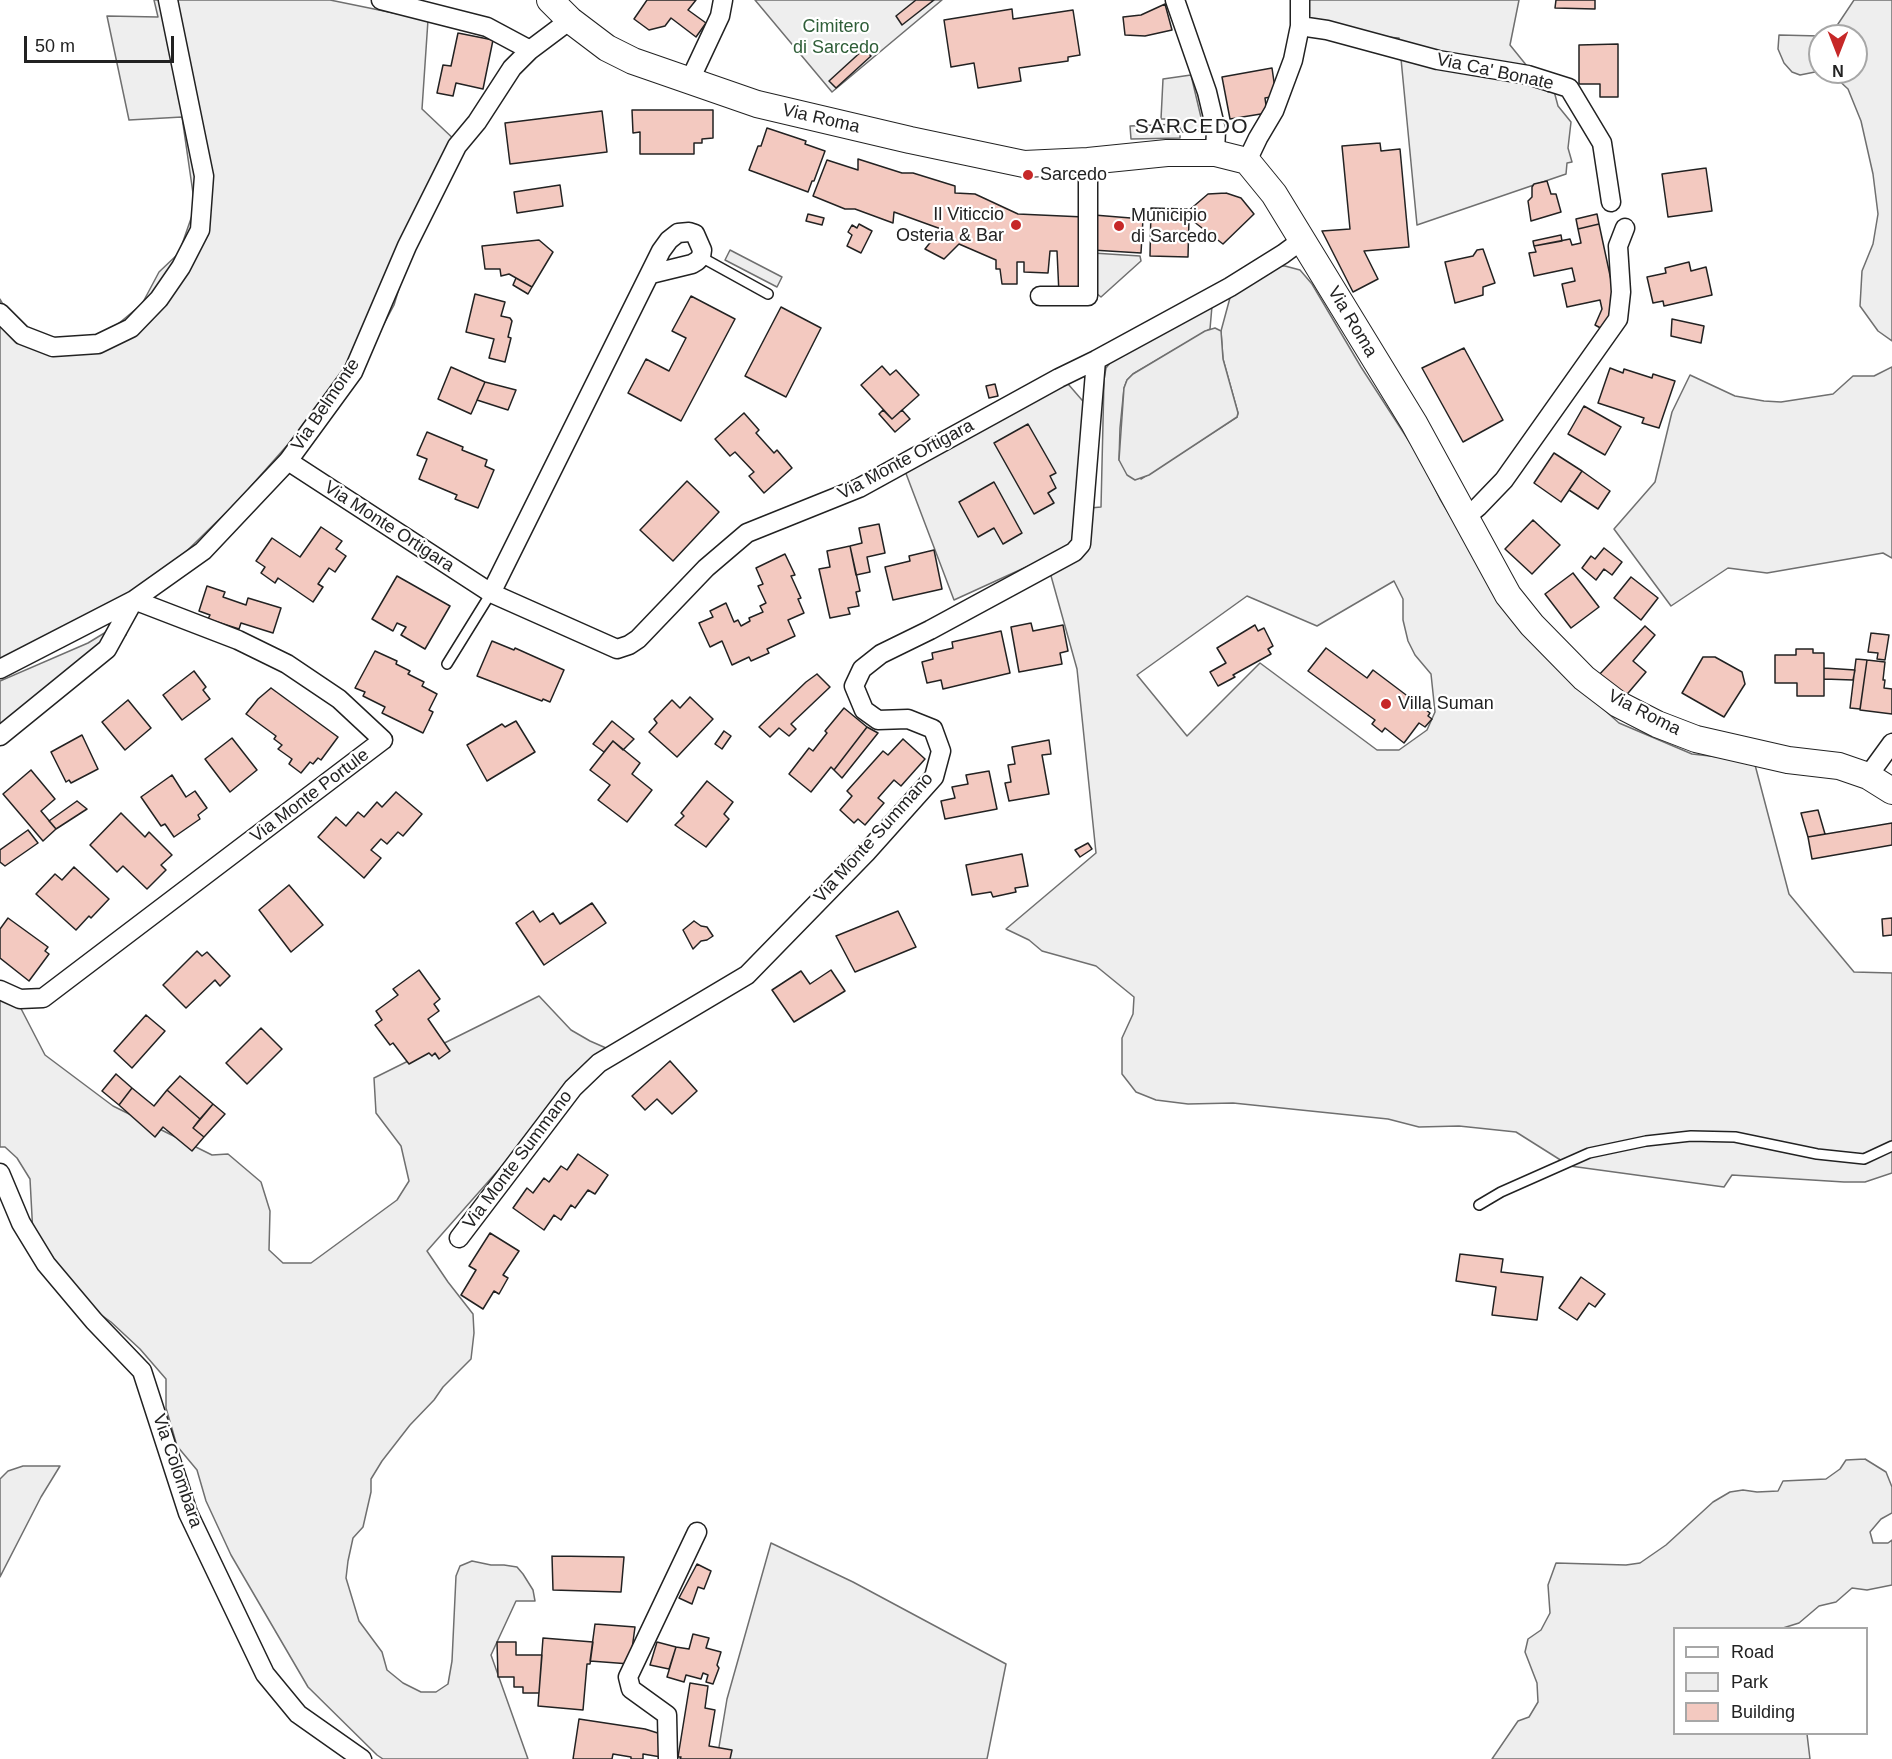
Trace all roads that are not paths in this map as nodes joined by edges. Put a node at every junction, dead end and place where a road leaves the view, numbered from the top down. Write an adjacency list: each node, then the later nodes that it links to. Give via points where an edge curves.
1 (168, 0): 21 (street, via 204,176 200,230 181,267 159,299 131,328 98,344 53,347 22,335)
2 (381, 0): 9 (street, via 487,27)
3 (550, 0): 7 (street, Via Roma)
4 (723, 0): 10 (street, via 720,16)
5 (1175, 0): 11 (street, via 1207,92 1216,130)
6 (1300, 0): 8 (street)
7 (570, 20): 9 (street, Via Belmonte); 10 (street, Via Roma, via 607,48)
8 (1300, 26): 12 (street, via 1293,60 1274,111); 14 (street, Via Ca' Bonate, via 1438,60 1528,75 1569,88 1602,143)
9 (530, 50): 23 (street, Via Belmonte, via 512,68 457,146 406,246 352,372)
10 (689, 81): 13 (street, Via Roma, via 757,104 1017,163)
11 (1215, 153): 12 (street, Via Roma); 13 (street, Via Roma, via 1167,153)
12 (1247, 160): 16 (street, Via Roma)
13 (1088, 161): 20 (street, via 1088,296)
14 (1611, 202)
15 (1625, 228): 24 (street, via 1618,246 1622,292 1618,319 1504,480)
16 (1302, 240): 22 (street, Via Monte Ortigara, via 1230,287); 24 (street, Via Roma, via 1414,423)
17 (701, 256): 18 (street, via 692,264); 18 (street, via 696,234 678,233 669,240); 19 (lane)
18 (651, 274): 25 (street)
19 (768, 294)
20 (1040, 296)
21 (0, 313)
22 (1096, 360): 25 (street, Via Monte Ortigara, via 859,488 747,533 629,645 617,649); 37 (street, Via Monte Summano, via 1081,544 1074,552 881,654 862,669 854,686 864,710 878,720 908,719 933,729 941,751 934,777 866,854 747,975 599,1064 573,1088)
23 (288, 461): 25 (street, Via Monte Ortigara); 26 (street, Via Belmonte, via 203,551)
24 (1465, 518): 31 (street, Via Roma, via 1508,595 1532,625 1584,678 1618,704 1696,739 1788,760 1839,766)
25 (491, 593): 27 (lane)
26 (134, 600): 28 (street, Via Belmonte); 29 (street, via 107,649); 33 (street, Via Monte Portule, via 238,640 287,664 339,699 383,740 43,999 20,999)
27 (447, 664)
28 (0, 669)
29 (0, 736)
30 (1892, 742): 31 (street)
31 (1868, 776): 32 (street, Via Roma)
32 (1892, 791)
33 (0, 990)
34 (1892, 1146): 36 (lane, via 1864,1159 1735,1137 1646,1141 1588,1153)
35 (0, 1173): 39 (street, Via Colombara, via 21,1222 46,1264 142,1371 188,1513 265,1674 298,1714)
36 (1479, 1205)
37 (459, 1238)
38 (697, 1532): 40 (street, via 628,1677 632,1689 666,1715)
39 (362, 1759)
40 (668, 1759)

